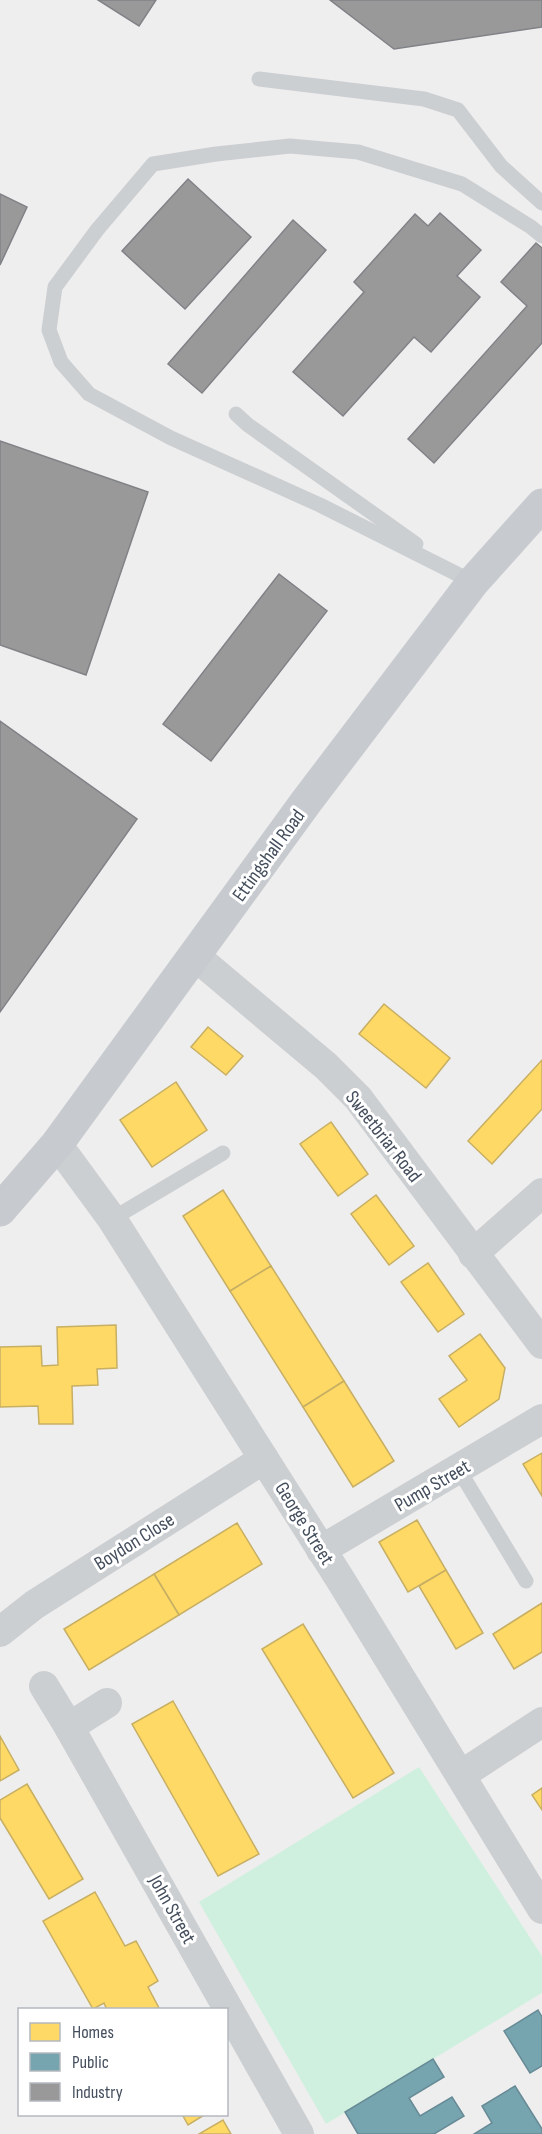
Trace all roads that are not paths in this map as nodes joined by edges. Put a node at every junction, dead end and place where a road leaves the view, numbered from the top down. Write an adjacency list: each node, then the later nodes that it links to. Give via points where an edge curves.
1 (260, 79): 2 (lane, via 424,99 458,110 501,166)
2 (542, 203)
3 (542, 236): 6 (lane, via 462,184 358,152 290,146 153,164 55,287 49,330 61,362 89,394 171,438 320,505)
4 (236, 414): 6 (lane)
5 (542, 505): 6 (main road, Ettingshall Road)
6 (473, 582): 7 (main road, Ettingshall Road)
7 (195, 956): 8 (main road, Ettingshall Road); 13 (street, Sweetbriar Road, via 326,1066 358,1098)
8 (57, 1144): 11 (main road, Ettingshall Road); 12 (street, George Street)
9 (224, 1153): 12 (lane)
10 (542, 1193): 13 (street)
11 (0, 1210)
12 (112, 1219): 16 (street, George Street)
13 (473, 1254): 14 (street, Sweetbriar Road)
14 (542, 1344)
15 (542, 1419): 17 (street, Pump Street)
16 (264, 1459): 18 (street, George Street); 20 (street, Boydon Close)
17 (459, 1470): 18 (street, Pump Street); 19 (lane)
18 (321, 1550): 25 (street, George Street)
19 (526, 1581)
20 (2, 1626)
21 (44, 1686): 24 (street, John Street)
22 (106, 1703): 24 (street)
23 (542, 1722): 25 (street)
24 (69, 1727): 27 (street, John Street)
25 (461, 1775): 26 (street, George Street)
26 (542, 1909)
27 (227, 2008)
28 (228, 2010): 29 (street, John Street)
29 (298, 2134)

